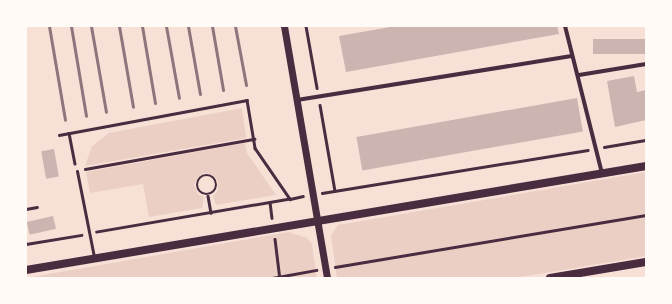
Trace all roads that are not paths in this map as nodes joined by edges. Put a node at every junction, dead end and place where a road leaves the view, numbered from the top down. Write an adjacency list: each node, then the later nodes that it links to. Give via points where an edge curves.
1 (284, 26): 6 (street)
2 (565, 26): 3 (street)
3 (572, 56): 5 (street); 6 (street)
4 (646, 64): 5 (street)
5 (579, 75): 9 (street)
6 (297, 100): 12 (street)
7 (646, 166): 9 (main road)
8 (77, 171): 13 (lane)
9 (602, 173): 12 (main road)
10 (37, 207): 11 (lane)
11 (26, 209)
12 (318, 221): 13 (main road); 17 (street)
13 (94, 259): 15 (main road)
14 (646, 262): 16 (main road)
15 (26, 270)
16 (564, 277): 18 (main road)
17 (327, 278)
18 (550, 278)

